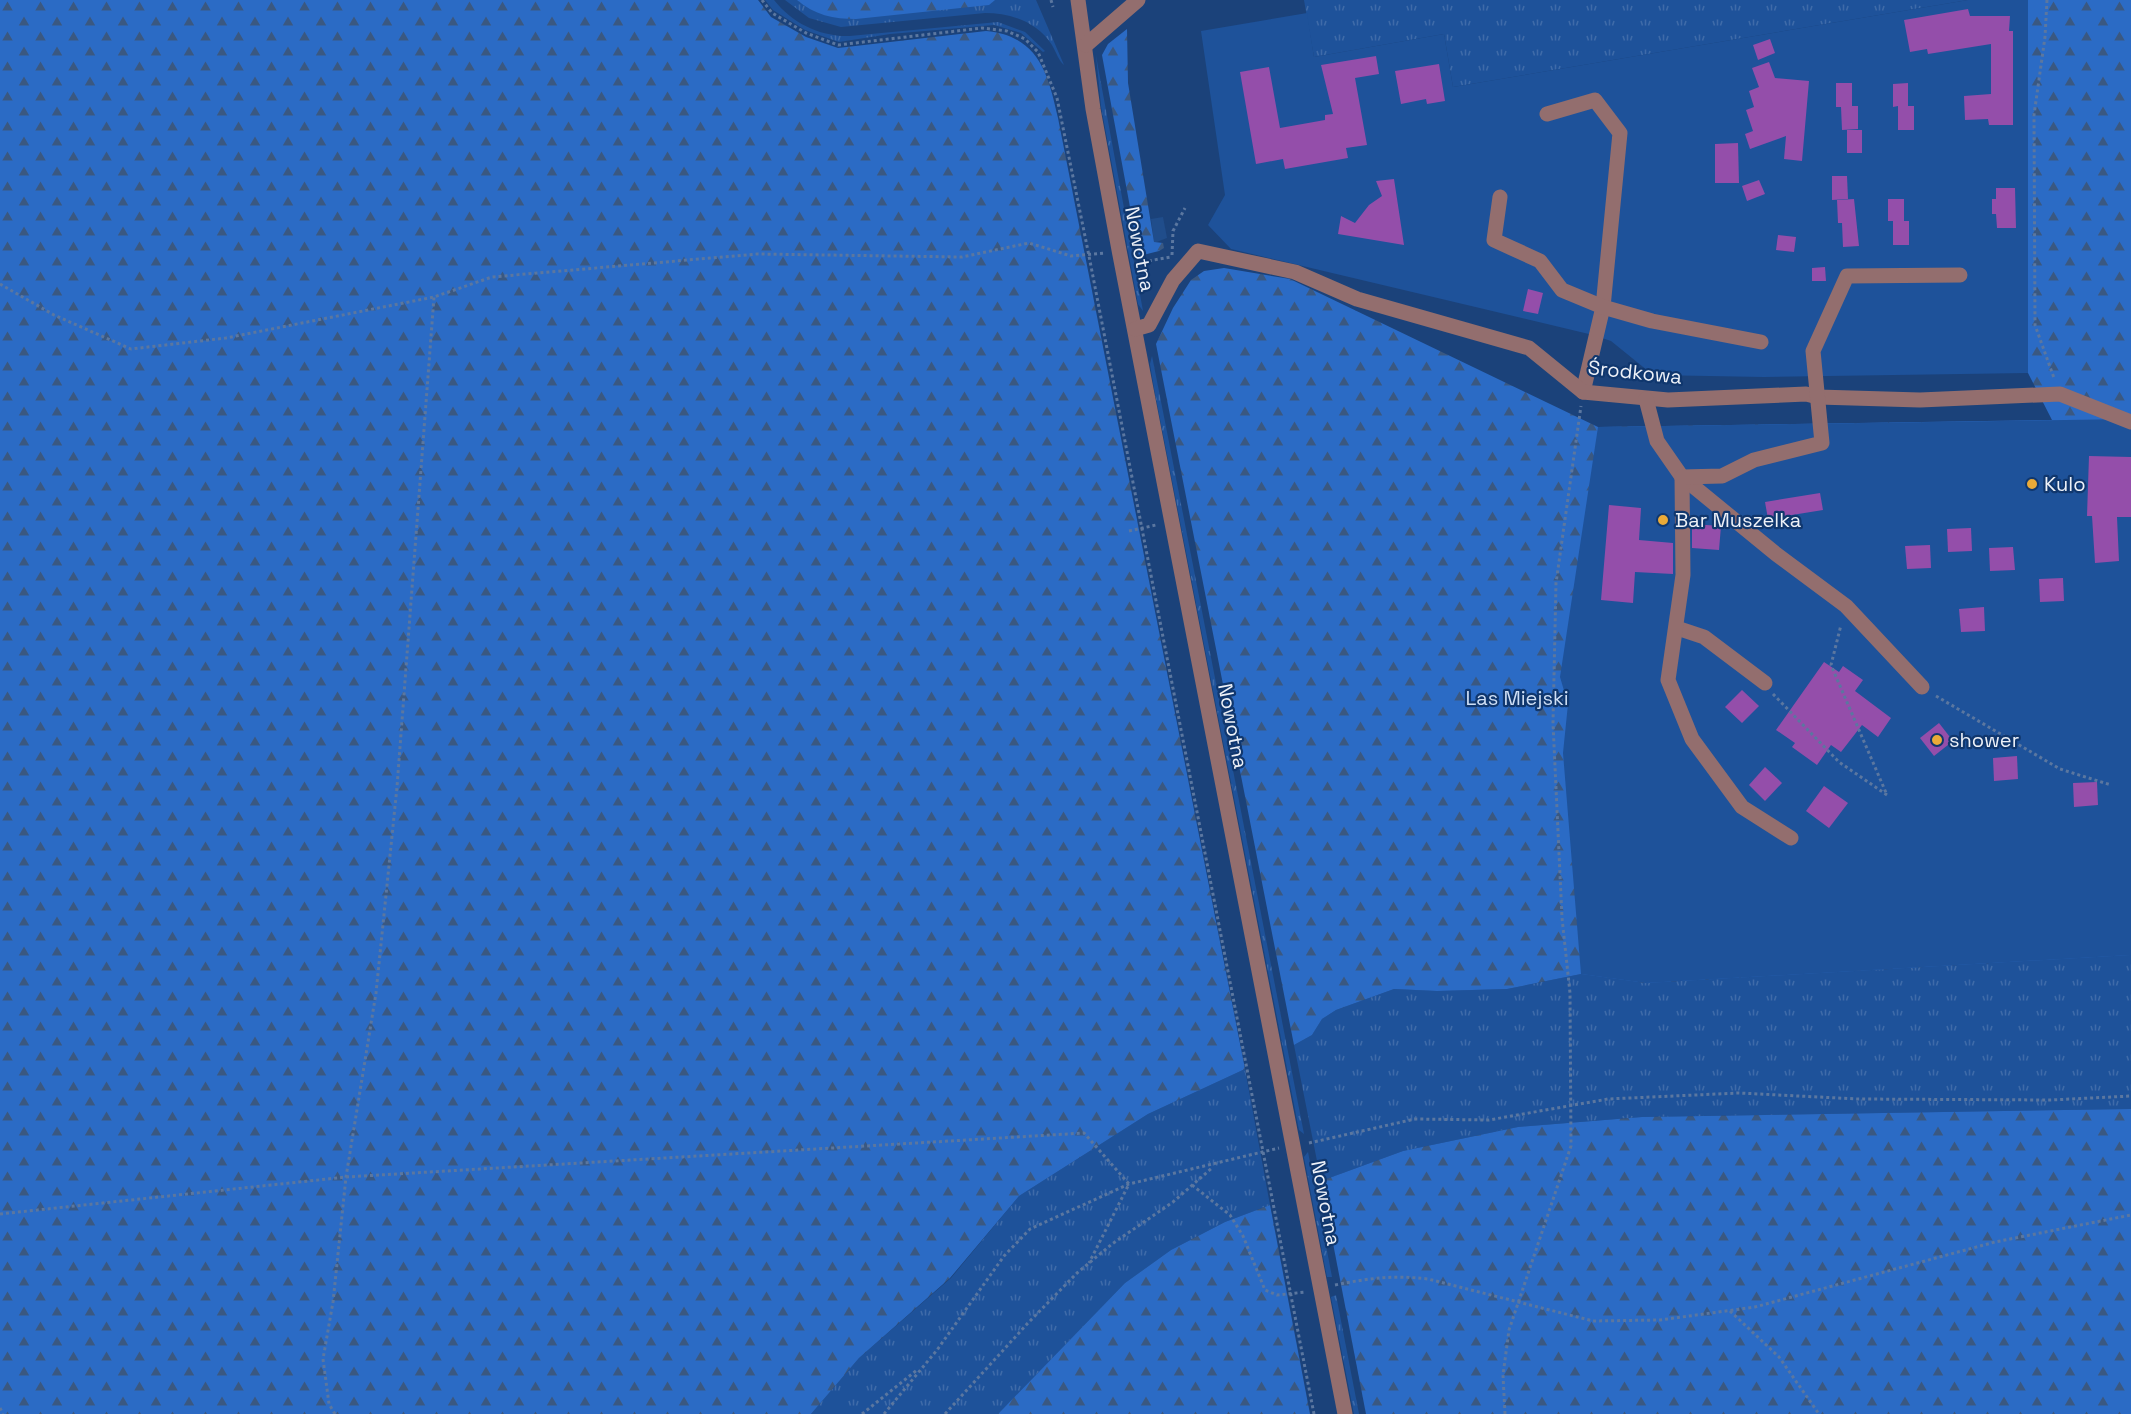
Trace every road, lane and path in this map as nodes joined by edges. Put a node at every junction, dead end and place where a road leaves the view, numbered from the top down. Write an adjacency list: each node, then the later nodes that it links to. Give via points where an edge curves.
1 (762, 0): 13 (path, via 772,13 806,33 838,45 982,28 1007,31 1025,39 1038,52 1057,98)
2 (1052, 0): 6 (path)
3 (1078, 0): 7 (street, Nowotna)
4 (1138, 0): 7 (street)
5 (2047, 0): 23 (path, via 2034,115 2035,325)
6 (1053, 7)
7 (1086, 45): 11 (street, Nowotna, via 1093,109)
8 (1547, 114): 19 (street, via 1595,100 1620,133)
9 (1500, 197): 19 (street, via 1494,240 1540,261 1563,290)
10 (1185, 208): 14 (path, via 1173,231)
11 (1119, 250): 13 (path); 20 (street, Nowotna)
12 (1198, 251): 14 (path); 20 (street, via 1173,280 1149,325); 22 (street, Środkowa, via 1295,272 1357,299 1529,348)
13 (1089, 256): 18 (path, via 1071,256 1029,243 962,257 757,254 492,277); 29 (path)
14 (1172, 257): 15 (path)
15 (1137, 263)
16 (1960, 275): 24 (street, via 1847,276 1813,351)
17 (0, 284): 18 (path, via 54,315 131,349 226,338)
18 (434, 297): 42 (path, via 397,787 376,993)
19 (1603, 307): 21 (street, via 1652,321); 22 (street)
20 (1135, 329): 28 (street, Nowotna)
21 (1761, 342)
22 (1582, 392): 25 (street, Środkowa); 38 (path, via 1556,583 1553,723 1562,918 1570,993)
23 (2060, 394): 24 (street, Środkowa, via 1920,400); 26 (street)
24 (1818, 397): 25 (street, Środkowa, via 1806,394); 27 (street, via 1822,443 1754,459 1722,476)
25 (1646, 399): 27 (street, via 1657,441)
26 (2131, 422)
27 (1682, 477): 31 (street); 32 (street, via 1683,575)
28 (1172, 522): 29 (path); 39 (street, Nowotna)
29 (1142, 528): 30 (path); 40 (path)
30 (1129, 531)
31 (1846, 606): 33 (path, via 1831,665 1887,795 1839,762 1780,704); 34 (street)
32 (1677, 628): 33 (street, via 1704,637); 36 (street, via 1668,680 1692,740 1742,807)
33 (1765, 683)
34 (1922, 687): 35 (path, via 2060,769)
35 (2111, 785)
36 (1791, 838)
37 (2131, 1096): 38 (path, via 2051,1100 1858,1099 1739,1093 1608,1099)
38 (1570, 1105): 39 (path, via 1489,1120 1415,1119); 50 (path, via 1571,1146)
39 (1294, 1145): 40 (path); 48 (street, Nowotna)
40 (1264, 1151): 41 (path); 49 (path)
41 (1214, 1166): 43 (path); 44 (path)
42 (345, 1177): 43 (path, via 1084,1133); 45 (path); 55 (path, via 333,1302 323,1359 329,1404)
43 (1129, 1184): 47 (path); 52 (path, via 1030,1229 1004,1256)
44 (1192, 1185): 47 (path); 49 (path, via 1230,1215 1265,1290 1277,1295)
45 (0, 1214)
46 (2131, 1215): 51 (path, via 1995,1242)
47 (1089, 1263): 58 (path)
48 (1321, 1288): 49 (path); 50 (path, via 1368,1278 1406,1276); 60 (street, Nowotna)
49 (1292, 1294): 59 (path)
50 (1519, 1303): 51 (path, via 1593,1321 1660,1320); 61 (path, via 1509,1330 1503,1375)
51 (1730, 1311): 62 (path, via 1779,1357)
52 (922, 1367): 56 (path); 57 (path)
53 (0, 1408): 54 (path)
54 (3, 1414)
55 (335, 1414)
56 (862, 1414)
57 (884, 1414)
58 (945, 1414)
59 (1314, 1414)
60 (1345, 1414)
61 (1505, 1414)
62 (1819, 1414)

